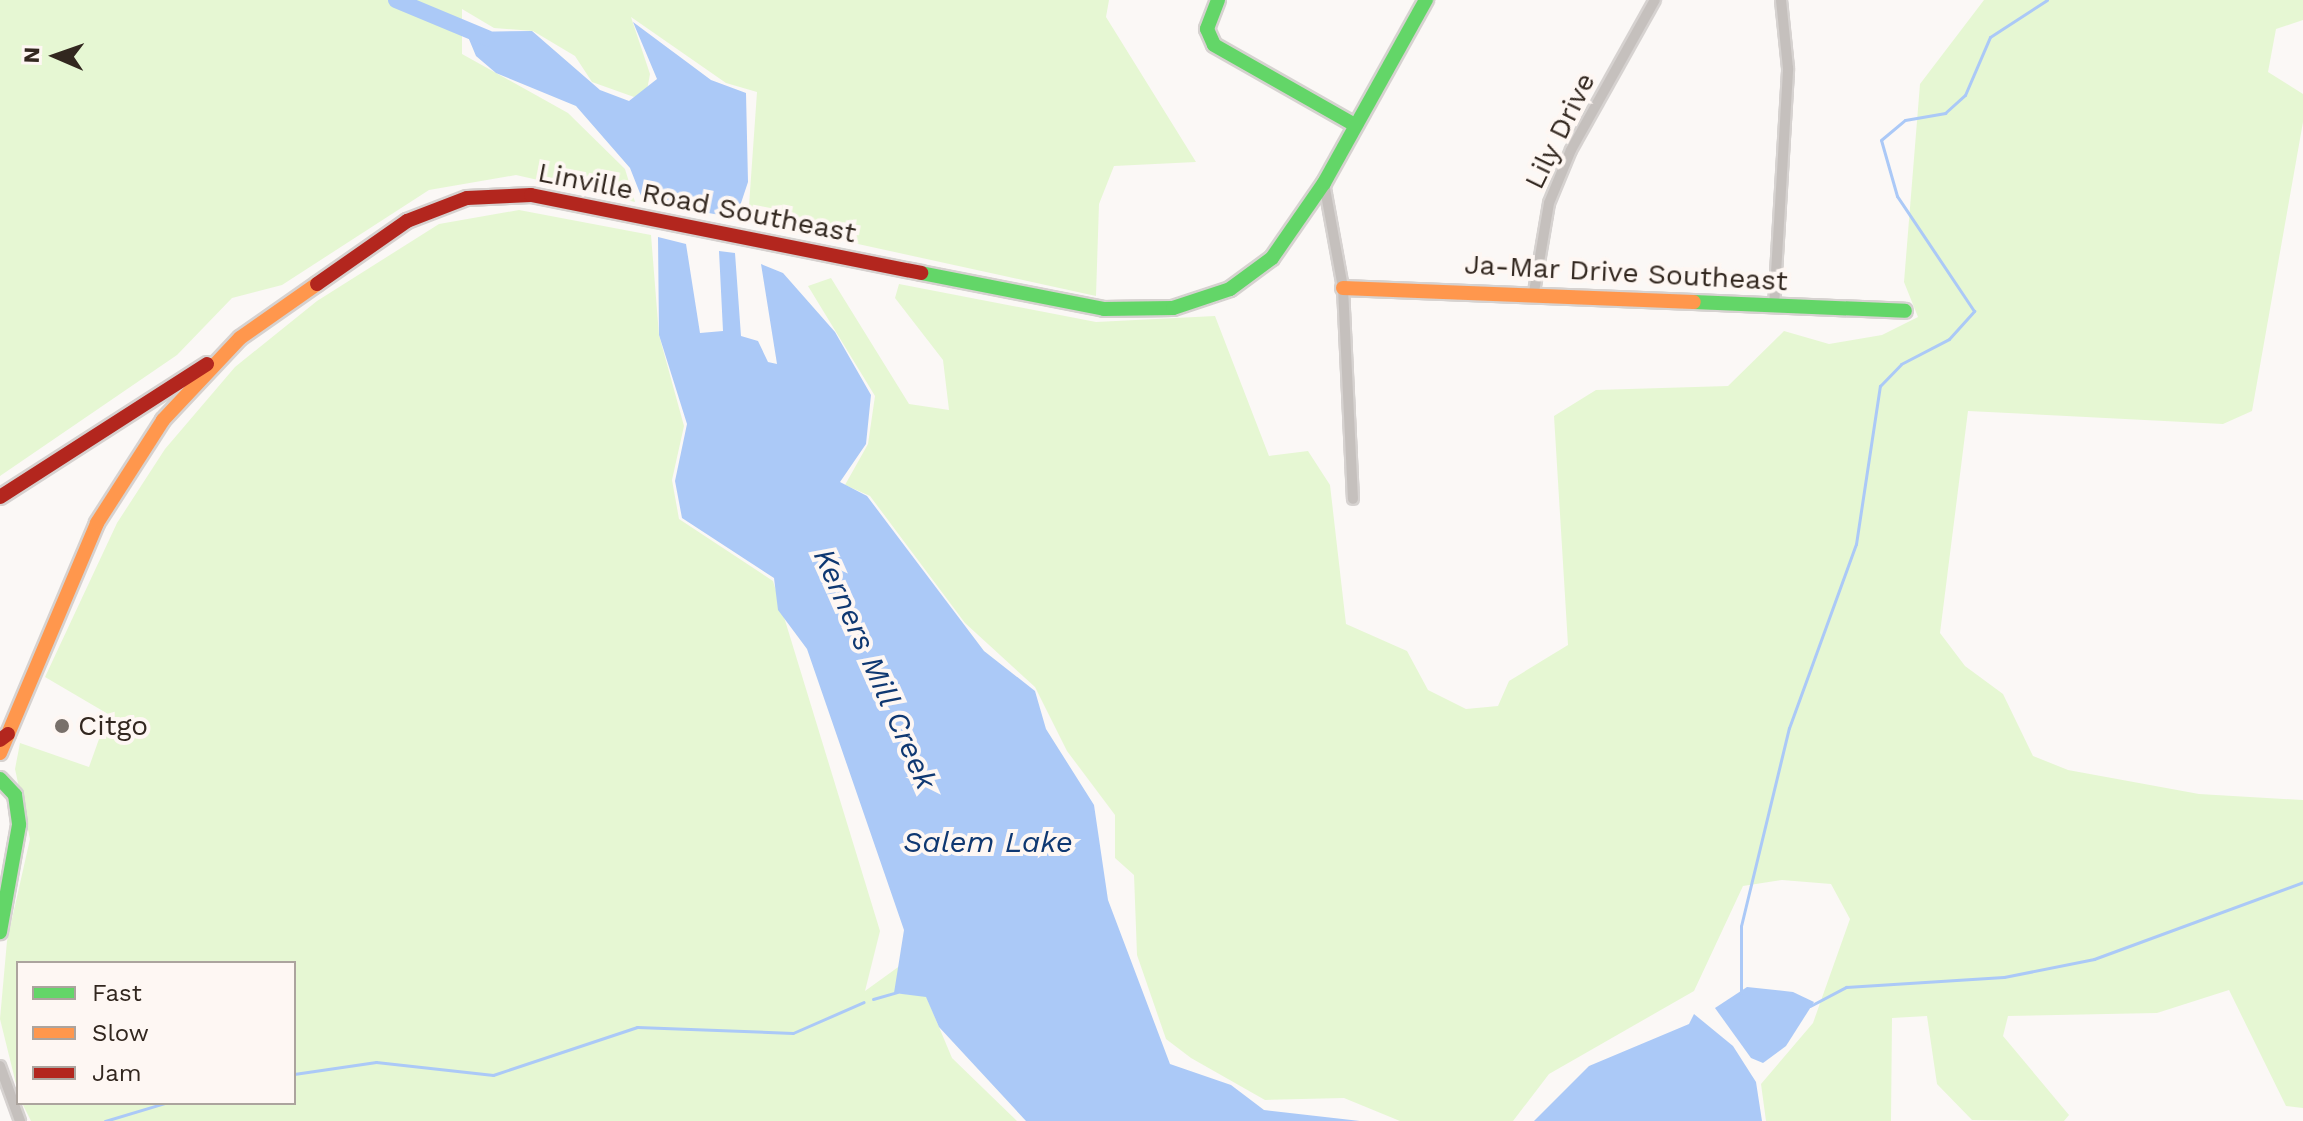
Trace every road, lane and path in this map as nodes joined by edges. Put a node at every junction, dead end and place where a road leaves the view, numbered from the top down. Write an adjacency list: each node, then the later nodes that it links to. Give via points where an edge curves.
1 (1218, 0): 5 (main road, via 1207,29 1214,45)
2 (1426, 0): 5 (main road, Linville Road Southeast)
3 (1655, 0): 8 (street, Lily Drive, via 1555,189)
4 (1781, 0): 9 (street, via 1788,68)
5 (1355, 125): 6 (main road, Linville Road Southeast)
6 (1324, 183): 7 (street); 11 (main road, Linville Road Southeast, via 1280,249 1248,278 1198,302 1142,312 548,198 482,196 391,231)
7 (1343, 288): 8 (main road, Ja-Mar Drive Southeast); 13 (street)
8 (1534, 292): 9 (main road, Ja-Mar Drive Southeast)
9 (1774, 307): 10 (main road, Ja-Mar Drive Southeast)
10 (1905, 311)
11 (218, 358): 12 (main road, via 158,389); 14 (main road, Linville Road Southeast, via 163,420 112,496)
12 (0, 497)
13 (1353, 499)
14 (4, 737): 15 (main road, Linville Road Southeast)
15 (0, 753)
16 (0, 779): 17 (main road, via 15,795 19,825)
17 (0, 932)
18 (0, 1066): 19 (street)
19 (20, 1121)

